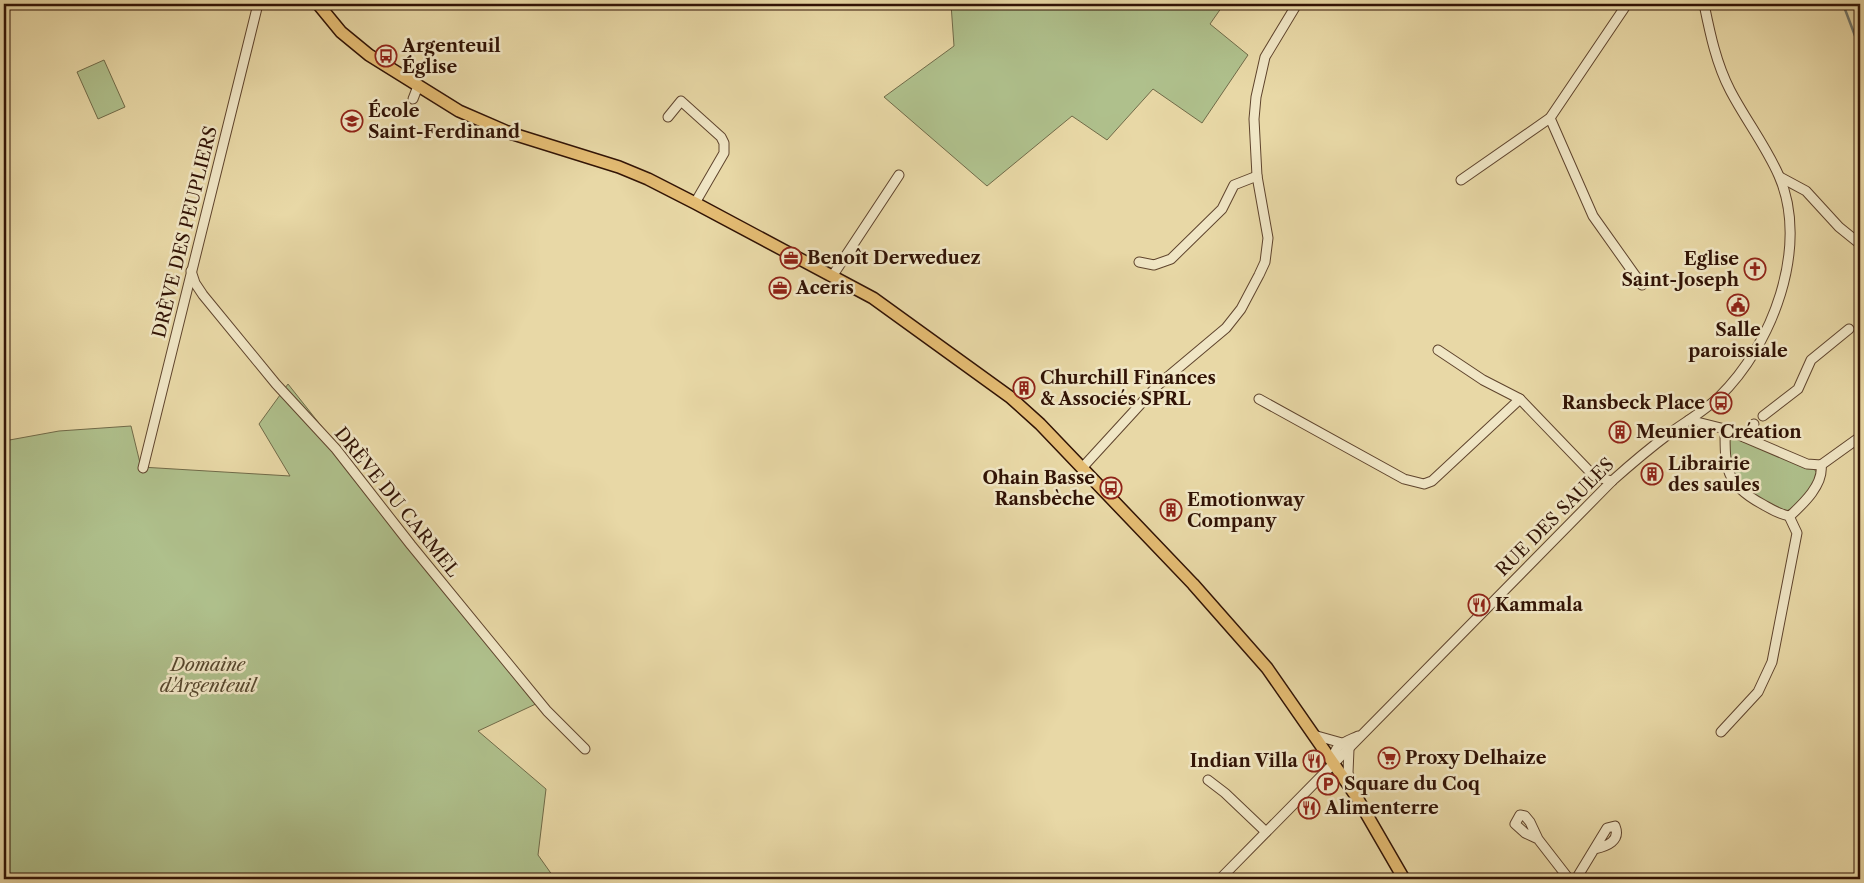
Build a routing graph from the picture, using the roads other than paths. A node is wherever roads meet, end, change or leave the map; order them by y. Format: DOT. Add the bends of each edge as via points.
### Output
graph roads {
  1 [pos="258,4"];
  2 [pos="318,4"];
  3 [pos="1297,4"];
  4 [pos="1627,4"];
  5 [pos="1704,4"];
  6 [pos="418,86"];
  7 [pos="413,99"];
  8 [pos="668,117"];
  9 [pos="1550,118"];
  10 [pos="899,175"];
  11 [pos="1257,176"];
  12 [pos="1780,177"];
  13 [pos="1461,180"];
  14 [pos="695,203"];
  15 [pos="1860,244"];
  16 [pos="1139,262"];
  17 [pos="191,271"];
  18 [pos="833,275"];
  19 [pos="1642,285"];
  20 [pos="1849,329"];
  21 [pos="1438,350"];
  22 [pos="1259,399"];
  23 [pos="1520,399"];
  24 [pos="1707,408"];
  25 [pos="1763,416"];
  26 [pos="1689,420"];
  27 [pos="1754,424"];
  28 [pos="1722,428"];
  29 [pos="1860,437"];
  30 [pos="1744,438"];
  31 [pos="1821,465"];
  32 [pos="143,468"];
  33 [pos="1082,468"];
  34 [pos="1594,476"];
  35 [pos="1612,481"];
  36 [pos="1599,494"];
  37 [pos="1789,516"];
  38 [pos="1721,732"];
  39 [pos="1316,736"];
  40 [pos="1345,746"];
  41 [pos="585,749"];
  42 [pos="1334,762"];
  43 [pos="1208,780"];
  44 [pos="1356,796"];
  45 [pos="1266,832"];
  46 [pos="1538,839"];
  47 [pos="1595,849"];
  48 [pos="1220,879"];
  49 [pos="1404,879"];
  50 [pos="1569,879"];
  51 [pos="1576,879"];
  1 -- 17 [label="street, DRÈVE DES PEUPLIERS"];
  2 -- 6 [label="main road" via="349,40 368,56"];
  3 -- 11 [label="street" via="1273,41 1260,74 1254,114"];
  4 -- 9 [label="street"];
  5 -- 12 [label="street, RUE DES SAULES" via="1712,46 1729,88"];
  6 -- 7 [label="street"];
  6 -- 14 [label="main road" via="484,123 620,167"];
  8 -- 14 [label="street" via="682,101 724,143 722,155"];
  9 -- 13 [label="street"];
  9 -- 19 [label="street" via="1593,216"];
  10 -- 18 [label="street"];
  11 -- 16 [label="street" via="1234,185 1222,209 1171,259 1154,265"];
  11 -- 33 [label="street" via="1268,238 1267,251 1259,276 1241,309 1210,344 1158,385"];
  12 -- 15 [label="street" via="1806,191 1839,227"];
  12 -- 24 [label="street, RUE DES SAULES" via="1787,202 1790,234 1781,291 1754,355"];
  14 -- 18 [label="main road"];
  17 -- 32 [label="street, DRÈVE DES PEUPLIERS"];
  17 -- 41 [label="street, DRÈVE DU CARMEL" via="203,295 336,449 547,711"];
  18 -- 33 [label="main road" via="873,298 982,376 1040,424"];
  20 -- 25 [label="street" via="1812,360 1798,389"];
  21 -- 23 [label="street" via="1483,380"];
  22 -- 23 [label="street" via="1404,480 1424,484 1432,481"];
  23 -- 34 [label="street"];
  24 -- 26 [label="street, RUE DES SAULES"];
  24 -- 28 [label="street"];
  26 -- 28 [label="street"];
  26 -- 35 [label="street, RUE DES SAULES"];
  27 -- 30 [label="street"];
  28 -- 30 [label="street"];
  28 -- 37 [label="street" via="1727,468 1734,483 1751,498"];
  29 -- 31 [label="street"];
  30 -- 31 [label="street" via="1807,464"];
  31 -- 37 [label="street" via="1820,481"];
  33 -- 39 [label="main road" via="1268,668"];
  34 -- 35 [label="street"];
  34 -- 36 [label="street"];
  35 -- 36 [label="street, RUE DES SAULES"];
  36 -- 40 [label="street, RUE DES SAULES" via="1360,736"];
  37 -- 38 [label="street" via="1797,533 1772,662 1758,692"];
  39 -- 40 [label="street"];
  39 -- 42 [label="main road"];
  40 -- 42 [label="street, RUE DES SAULES" via="1333,754"];
  40 -- 44 [label="street" via="1348,773"];
  42 -- 44 [label="main road"];
  42 -- 45 [label="street"];
  43 -- 45 [label="street"];
  44 -- 49 [label="main road"];
  45 -- 48 [label="street"];
  46 -- 50 [label="street"];
  47 -- 51 [label="street"];
}
